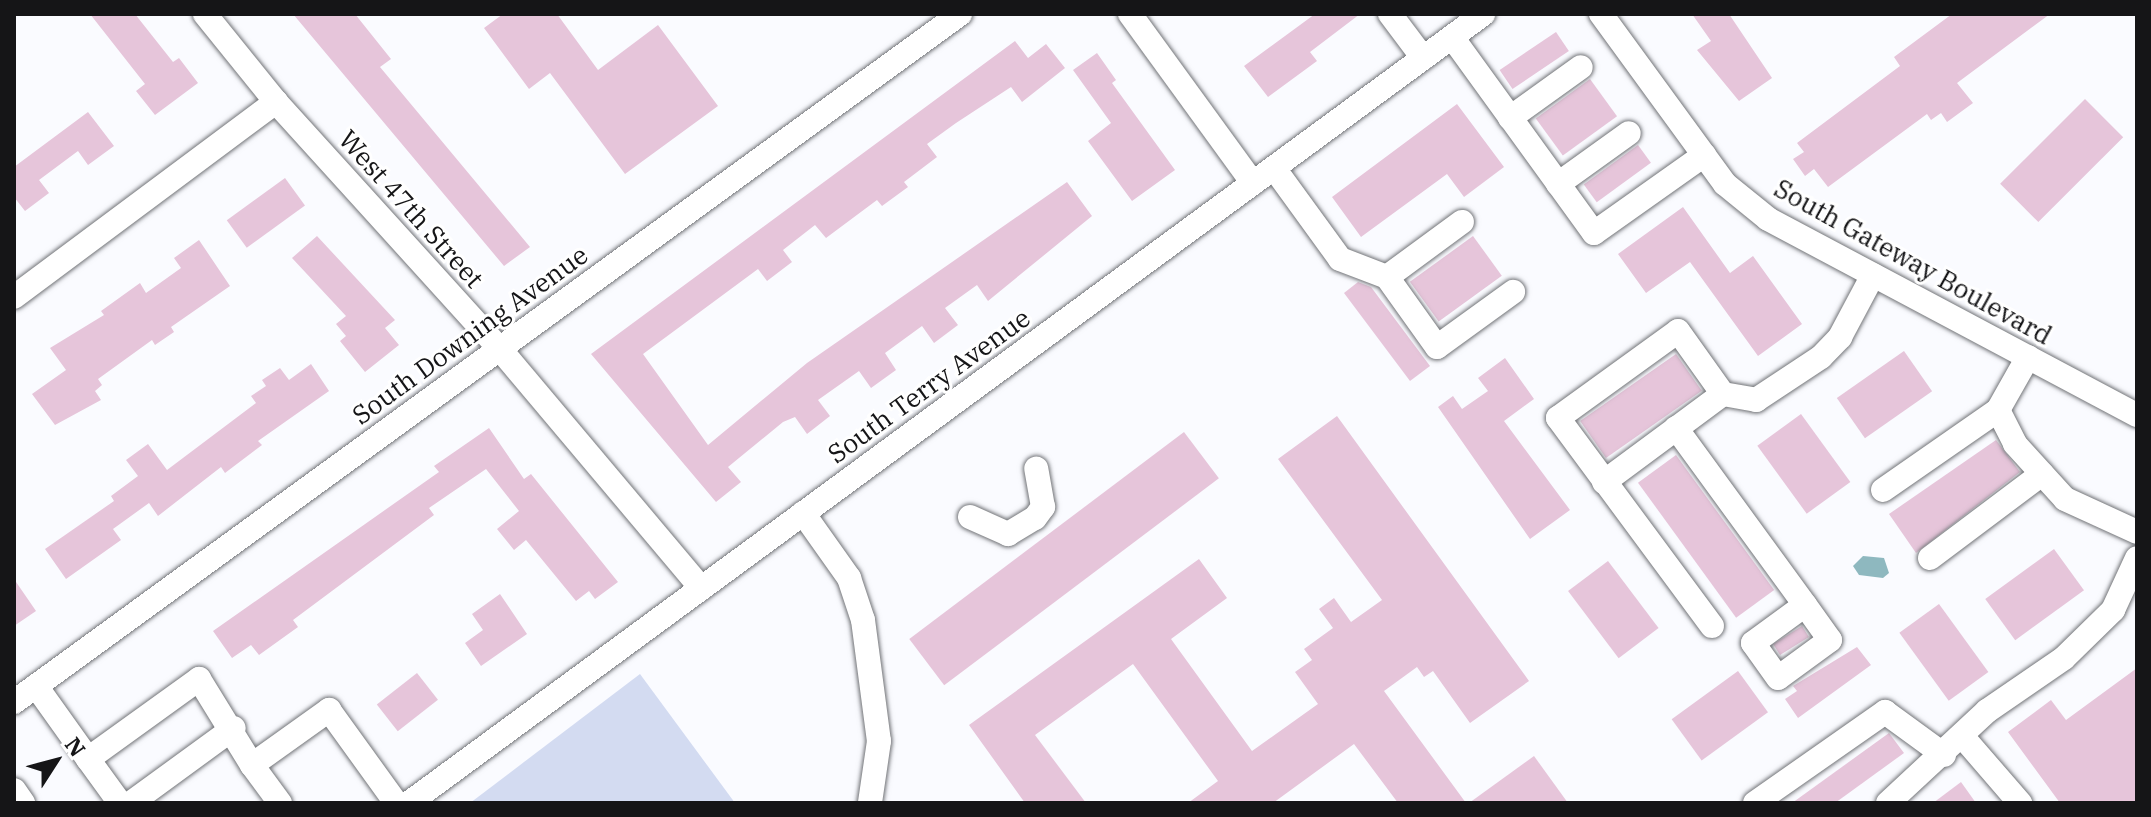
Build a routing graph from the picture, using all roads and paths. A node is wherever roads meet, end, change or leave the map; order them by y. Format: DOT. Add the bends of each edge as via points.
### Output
graph roads {
  1 [pos="205,14"];
  2 [pos="1130,14"];
  3 [pos="1390,14"];
  4 [pos="1483,14"];
  5 [pos="1601,14"];
  6 [pos="955,15"];
  7 [pos="1452,37"];
  8 [pos="1423,58"];
  9 [pos="1581,67"];
  10 [pos="276,102"];
  11 [pos="1510,118"];
  12 [pos="1629,133"];
  13 [pos="1704,155"];
  14 [pos="1274,168"];
  15 [pos="1253,183"];
  16 [pos="1558,184"];
  17 [pos="1462,222"];
  18 [pos="1873,275"];
  19 [pos="1387,277"];
  20 [pos="1513,292"];
  21 [pos="14,297"];
  22 [pos="499,348"];
  23 [pos="2028,357"];
  24 [pos="1723,394"];
  25 [pos="1998,410"];
  26 [pos="2137,415"];
  27 [pos="1676,428"];
  28 [pos="1036,469"];
  29 [pos="2042,474"];
  30 [pos="1604,482"];
  31 [pos="1883,490"];
  32 [pos="803,513"];
  33 [pos="970,517"];
  34 [pos="2137,532"];
  35 [pos="1930,558"];
  36 [pos="2137,558"];
  37 [pos="701,588"];
  38 [pos="1805,605"];
  39 [pos="1712,626"];
  40 [pos="36,686"];
  41 [pos="14,702"];
  42 [pos="234,728"];
  43 [pos="1962,736"];
  44 [pos="88,759"];
  45 [pos="1936,763"];
  46 [pos="252,765"];
  47 [pos="14,790"];
  48 [pos="23,803"];
  49 [pos="120,803"];
  50 [pos="131,803"];
  51 [pos="280,803"];
  52 [pos="396,803"];
  53 [pos="409,803"];
  54 [pos="870,803"];
  55 [pos="1755,803"];
  56 [pos="1888,803"];
  57 [pos="2020,803"];
  1 -- 10 [label="street, West 47th Street"];
  2 -- 15 [label="street"];
  3 -- 8 [label="street"];
  4 -- 7 [label="street, South Terry Avenue"];
  5 -- 13 [label="street, South Gateway Boulevard"];
  6 -- 22 [label="street, South Downing Avenue"];
  7 -- 8 [label="street, South Terry Avenue"];
  7 -- 11 [label="street"];
  8 -- 14 [label="street, South Terry Avenue"];
  9 -- 11 [label="street"];
  10 -- 21 [label="street"];
  10 -- 22 [label="street, West 47th Street"];
  11 -- 16 [label="street"];
  12 -- 16 [label="street"];
  13 -- 16 [label="street" via="1594,233"];
  13 -- 18 [label="street, South Gateway Boulevard" via="1725,184 1768,219"];
  14 -- 15 [label="street, South Terry Avenue"];
  14 -- 19 [label="street" via="1340,259"];
  15 -- 32 [label="street, South Terry Avenue"];
  17 -- 19 [label="street"];
  18 -- 23 [label="street, South Gateway Boulevard"];
  18 -- 24 [label="street" via="1840,337 1821,357 1756,400"];
  19 -- 20 [label="street" via="1437,347"];
  22 -- 37 [label="street, West 47th Street"];
  22 -- 40 [label="street, South Downing Avenue"];
  23 -- 25 [label="street"];
  23 -- 26 [label="street, South Gateway Boulevard"];
  24 -- 27 [label="street"];
  24 -- 30 [label="street" via="1678,331 1558,418"];
  25 -- 29 [label="street" via="2015,444"];
  25 -- 31 [label="street"];
  27 -- 30 [label="street"];
  27 -- 38 [label="street"];
  28 -- 33 [label="street" via="1043,507 1035,518 1008,534"];
  29 -- 34 [label="street" via="2065,499"];
  29 -- 35 [label="street"];
  30 -- 39 [label="street"];
  32 -- 37 [label="street, South Terry Avenue"];
  32 -- 54 [label="street" via="849,578 863,620 879,741"];
  36 -- 43 [label="street" via="2113,610 2064,658 1987,711"];
  37 -- 53 [label="street, South Terry Avenue"];
  40 -- 41 [label="street, South Downing Avenue"];
  40 -- 44 [label="street"];
  42 -- 44 [label="street" via="199,679"];
  42 -- 46 [label="street"];
  42 -- 50 [label="street"];
  43 -- 45 [label="street"];
  43 -- 57 [label="street"];
  44 -- 49 [label="street"];
  45 -- 55 [label="street" via="1885,712"];
  45 -- 56 [label="street"];
  46 -- 51 [label="street"];
  46 -- 52 [label="street" via="329,710"];
  47 -- 48 [label="street"];
}
